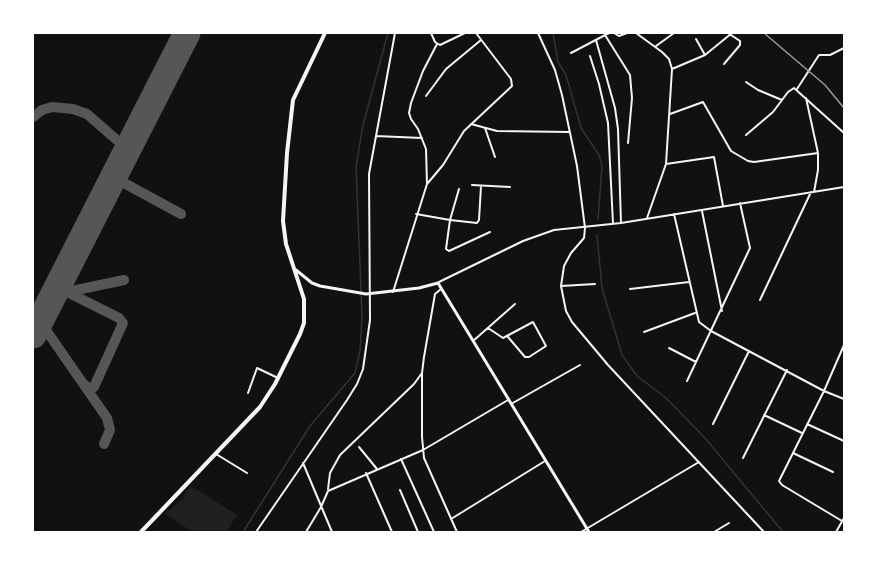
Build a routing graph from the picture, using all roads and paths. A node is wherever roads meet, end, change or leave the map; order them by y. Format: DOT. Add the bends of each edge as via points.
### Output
graph roads {
  1 [pos="325,33"];
  2 [pos="395,33"];
  3 [pos="431,33"];
  4 [pos="465,33"];
  5 [pos="476,33"];
  6 [pos="484,33"];
  7 [pos="538,33"];
  8 [pos="614,33"];
  9 [pos="627,33"];
  10 [pos="636,33"];
  11 [pos="674,33"];
  12 [pos="607,34"];
  13 [pos="730,34"];
  14 [pos="480,38"];
  15 [pos="696,39"];
  16 [pos="596,40"];
  17 [pos="437,45"];
  18 [pos="656,46"];
  19 [pos="844,48"];
  20 [pos="571,52"];
  21 [pos="705,55"];
  22 [pos="590,56"];
  23 [pos="724,64"];
  24 [pos="672,69"];
  25 [pos="746,82"];
  26 [pos="797,89"];
  27 [pos="426,96"];
  28 [pos="806,98"];
  29 [pos="782,100"];
  30 [pos="670,114"];
  31 [pos="471,124"];
  32 [pos="485,128"];
  33 [pos="569,132"];
  34 [pos="844,133"];
  35 [pos="746,135"];
  36 [pos="376,136"];
  37 [pos="422,138"];
  38 [pos="628,143"];
  39 [pos="818,153"];
  40 [pos="495,157"];
  41 [pos="666,164"];
  42 [pos="427,184"];
  43 [pos="472,185"];
  44 [pos="481,186"];
  45 [pos="510,187"];
  46 [pos="844,187"];
  47 [pos="459,189"];
  48 [pos="812,192"];
  49 [pos="740,203"];
  50 [pos="723,206"];
  51 [pos="701,210"];
  52 [pos="416,214"];
  53 [pos="674,214"];
  54 [pos="647,218"];
  55 [pos="450,220"];
  56 [pos="621,223"];
  57 [pos="613,224"];
  58 [pos="585,228"];
  59 [pos="490,232"];
  60 [pos="296,270"];
  61 [pos="689,282"];
  62 [pos="438,283"];
  63 [pos="595,284"];
  64 [pos="561,286"];
  65 [pos="441,289"];
  66 [pos="630,289"];
  67 [pos="393,292"];
  68 [pos="371,294"];
  69 [pos="760,300"];
  70 [pos="514,304"];
  71 [pos="722,311"];
  72 [pos="695,313"];
  73 [pos="488,328"];
  74 [pos="711,331"];
  75 [pos="644,332"];
  76 [pos="508,336"];
  77 [pos="473,341"];
  78 [pos="844,345"];
  79 [pos="669,348"];
  80 [pos="749,351"];
  81 [pos="696,362"];
  82 [pos="580,365"];
  83 [pos="787,370"];
  84 [pos="422,373"];
  85 [pos="278,378"];
  86 [pos="687,381"];
  87 [pos="824,391"];
  88 [pos="248,393"];
  89 [pos="508,399"];
  90 [pos="844,399"];
  91 [pos="511,404"];
  92 [pos="764,415"];
  93 [pos="713,424"];
  94 [pos="807,424"];
  95 [pos="803,433"];
  96 [pos="844,441"];
  97 [pos="359,447"];
  98 [pos="423,450"];
  99 [pos="793,453"];
  100 [pos="216,454"];
  101 [pos="742,458"];
  102 [pos="401,459"];
  103 [pos="545,461"];
  104 [pos="699,462"];
  105 [pos="303,463"];
  106 [pos="377,469"];
  107 [pos="833,472"];
  108 [pos="247,473"];
  109 [pos="366,473"];
  110 [pos="400,490"];
  111 [pos="328,491"];
  112 [pos="321,507"];
  113 [pos="451,519"];
  114 [pos="844,520"];
  115 [pos="729,523"];
  116 [pos="588,530"];
  117 [pos="141,532"];
  118 [pos="256,532"];
  119 [pos="306,532"];
  120 [pos="332,532"];
  121 [pos="392,532"];
  122 [pos="418,532"];
  123 [pos="432,532"];
  124 [pos="457,532"];
  125 [pos="581,532"];
  126 [pos="714,532"];
  127 [pos="764,532"];
  128 [pos="836,532"];
  1 -- 60 [label="main road" via="291,111 283,220 286,244"];
  2 -- 36 [label="street"];
  3 -- 17 [label="street"];
  4 -- 17 [label="street"];
  5 -- 14 [label="street"];
  6 -- 14 [label="street"];
  7 -- 33 [label="street" via="555,70"];
  8 -- 9 [label="street"];
  10 -- 18 [label="street"];
  11 -- 18 [label="street"];
  12 -- 16 [label="street"];
  12 -- 38 [label="street" via="630,75"];
  13 -- 21 [label="street"];
  13 -- 23 [label="street" via="740,45"];
  14 -- 27 [label="street" via="446,69"];
  14 -- 31 [label="street" via="513,84"];
  15 -- 21 [label="street"];
  16 -- 20 [label="street"];
  16 -- 56 [label="street" via="618,129"];
  17 -- 37 [label="street" via="411,103 410,113"];
  18 -- 24 [label="street" via="669,59"];
  19 -- 26 [label="street" via="819,55"];
  21 -- 24 [label="street"];
  22 -- 57 [label="street" via="608,123"];
  24 -- 30 [label="street"];
  25 -- 29 [label="street"];
  26 -- 28 [label="street"];
  26 -- 29 [label="street" via="791,88"];
  28 -- 34 [label="street"];
  28 -- 39 [label="street"];
  29 -- 35 [label="street"];
  30 -- 39 [label="street" via="703,102 731,151 754,162"];
  30 -- 41 [label="street"];
  31 -- 32 [label="street"];
  31 -- 42 [label="street"];
  32 -- 33 [label="street"];
  32 -- 40 [label="street"];
  33 -- 58 [label="street"];
  36 -- 37 [label="street"];
  36 -- 68 [label="street" via="369,174"];
  37 -- 42 [label="street"];
  39 -- 48 [label="street"];
  41 -- 50 [label="street" via="714,157"];
  41 -- 54 [label="street"];
  42 -- 52 [label="street"];
  43 -- 44 [label="street"];
  44 -- 45 [label="street"];
  44 -- 55 [label="street" via="478,222"];
  46 -- 48 [label="street"];
  47 -- 55 [label="street"];
  48 -- 49 [label="street"];
  48 -- 69 [label="street"];
  49 -- 50 [label="street"];
  49 -- 71 [label="street" via="750,248"];
  50 -- 51 [label="street"];
  51 -- 53 [label="street"];
  51 -- 71 [label="street"];
  52 -- 55 [label="street"];
  52 -- 67 [label="street"];
  53 -- 54 [label="street"];
  53 -- 61 [label="street"];
  54 -- 56 [label="street"];
  55 -- 59 [label="street" via="446,248 449,251"];
  56 -- 57 [label="street"];
  57 -- 58 [label="street"];
  58 -- 62 [label="street" via="554,230 531,238"];
  58 -- 64 [label="street" via="584,238 564,266"];
  60 -- 68 [label="street" via="320,286"];
  60 -- 85 [label="main road" via="304,299 304,323"];
  61 -- 66 [label="street"];
  61 -- 72 [label="street"];
  62 -- 65 [label="street"];
  62 -- 67 [label="street"];
  63 -- 64 [label="street"];
  64 -- 104 [label="street" via="572,322"];
  65 -- 77 [label="street"];
  65 -- 84 [label="street" via="434,298"];
  67 -- 68 [label="street"];
  68 -- 105 [label="street" via="361,376"];
  70 -- 73 [label="street"];
  71 -- 74 [label="street"];
  72 -- 74 [label="street"];
  72 -- 75 [label="street"];
  73 -- 76 [label="street" via="503,338"];
  73 -- 77 [label="street"];
  74 -- 80 [label="street"];
  74 -- 81 [label="street"];
  76 -- 76 [label="street" via="533,322 546,346 525,357"];
  77 -- 89 [label="street"];
  78 -- 87 [label="street"];
  79 -- 81 [label="street"];
  80 -- 83 [label="street"];
  80 -- 93 [label="street"];
  81 -- 86 [label="street"];
  82 -- 91 [label="street"];
  83 -- 87 [label="street"];
  83 -- 92 [label="street"];
  84 -- 98 [label="street"];
  84 -- 111 [label="street" via="340,455 330,473"];
  85 -- 88 [label="street" via="257,368"];
  85 -- 100 [label="main road" via="260,407"];
  87 -- 90 [label="street"];
  87 -- 94 [label="street"];
  89 -- 91 [label="street"];
  89 -- 98 [label="street"];
  91 -- 103 [label="street"];
  92 -- 95 [label="street"];
  92 -- 101 [label="street"];
  94 -- 95 [label="street"];
  94 -- 96 [label="street"];
  95 -- 99 [label="street"];
  97 -- 106 [label="street"];
  98 -- 102 [label="street"];
  98 -- 113 [label="street"];
  99 -- 107 [label="street"];
  99 -- 114 [label="street" via="780,483"];
  100 -- 108 [label="street"];
  100 -- 117 [label="main road"];
  102 -- 106 [label="street"];
  102 -- 123 [label="street"];
  103 -- 113 [label="street"];
  103 -- 116 [label="street"];
  104 -- 116 [label="street"];
  104 -- 127 [label="street"];
  105 -- 112 [label="street"];
  105 -- 118 [label="street"];
  106 -- 109 [label="street"];
  109 -- 111 [label="street"];
  109 -- 121 [label="street"];
  110 -- 122 [label="street"];
  111 -- 112 [label="street"];
  112 -- 119 [label="street"];
  112 -- 120 [label="street"];
  113 -- 124 [label="street"];
  114 -- 128 [label="street"];
  115 -- 126 [label="street"];
  116 -- 125 [label="street"];
}
